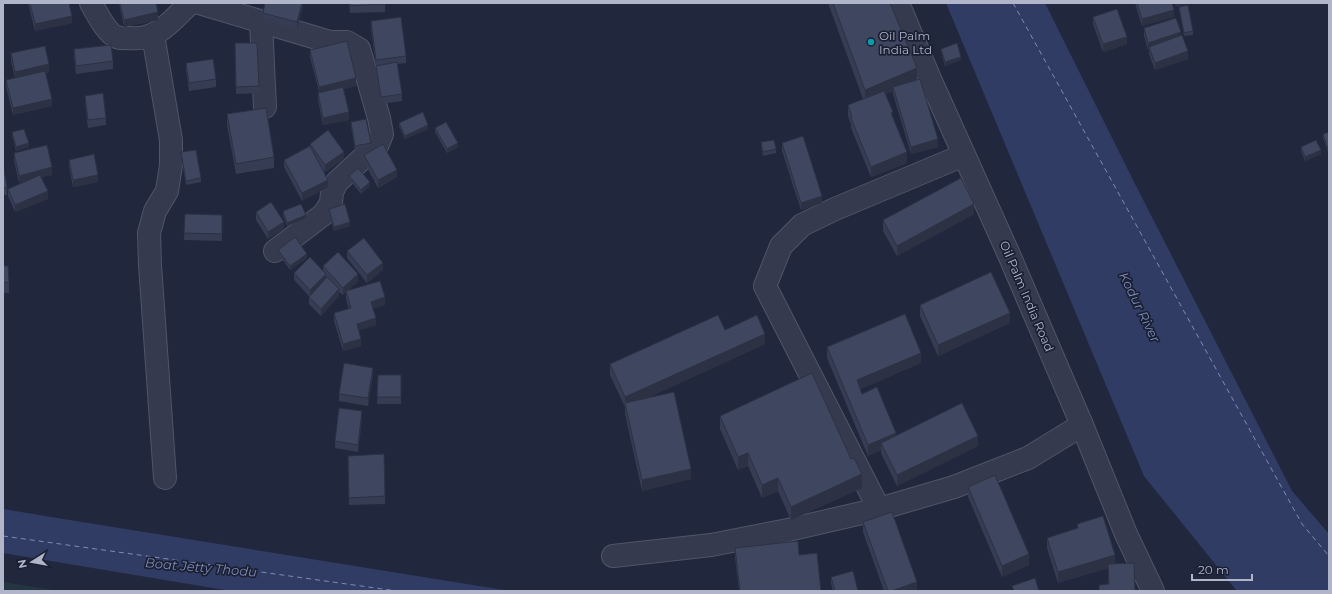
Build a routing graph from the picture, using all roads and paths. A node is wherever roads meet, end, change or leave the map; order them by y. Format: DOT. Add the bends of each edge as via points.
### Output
graph roads {
  1 [pos="91,3"];
  2 [pos="188,3"];
  3 [pos="199,3"];
  4 [pos="898,3"];
  5 [pos="261,22"];
  6 [pos="153,35"];
  7 [pos="265,107"];
  8 [pos="964,155"];
  9 [pos="275,251"];
  10 [pos="1082,425"];
  11 [pos="165,478"];
  12 [pos="879,509"];
  13 [pos="613,556"];
  14 [pos="1153,591"];
  1 -- 6 [label="street" via="104,25 116,37 132,39"];
  2 -- 6 [label="street" via="166,28"];
  3 -- 5 [label="street"];
  4 -- 8 [label="street, Oil Palm India Road"];
  5 -- 7 [label="street"];
  5 -- 9 [label="street" via="330,42 347,42 359,49 382,134 378,144 337,182 332,192 331,204 324,214"];
  6 -- 11 [label="street" via="171,140 167,190 155,211 149,233"];
  8 -- 10 [label="street, Oil Palm India Road"];
  8 -- 12 [label="street" via="802,225 781,246 764,286"];
  10 -- 12 [label="street" via="1028,458 954,488"];
  10 -- 14 [label="street, Oil Palm India Road" via="1126,534"];
  12 -- 13 [label="street" via="711,545"];
}
